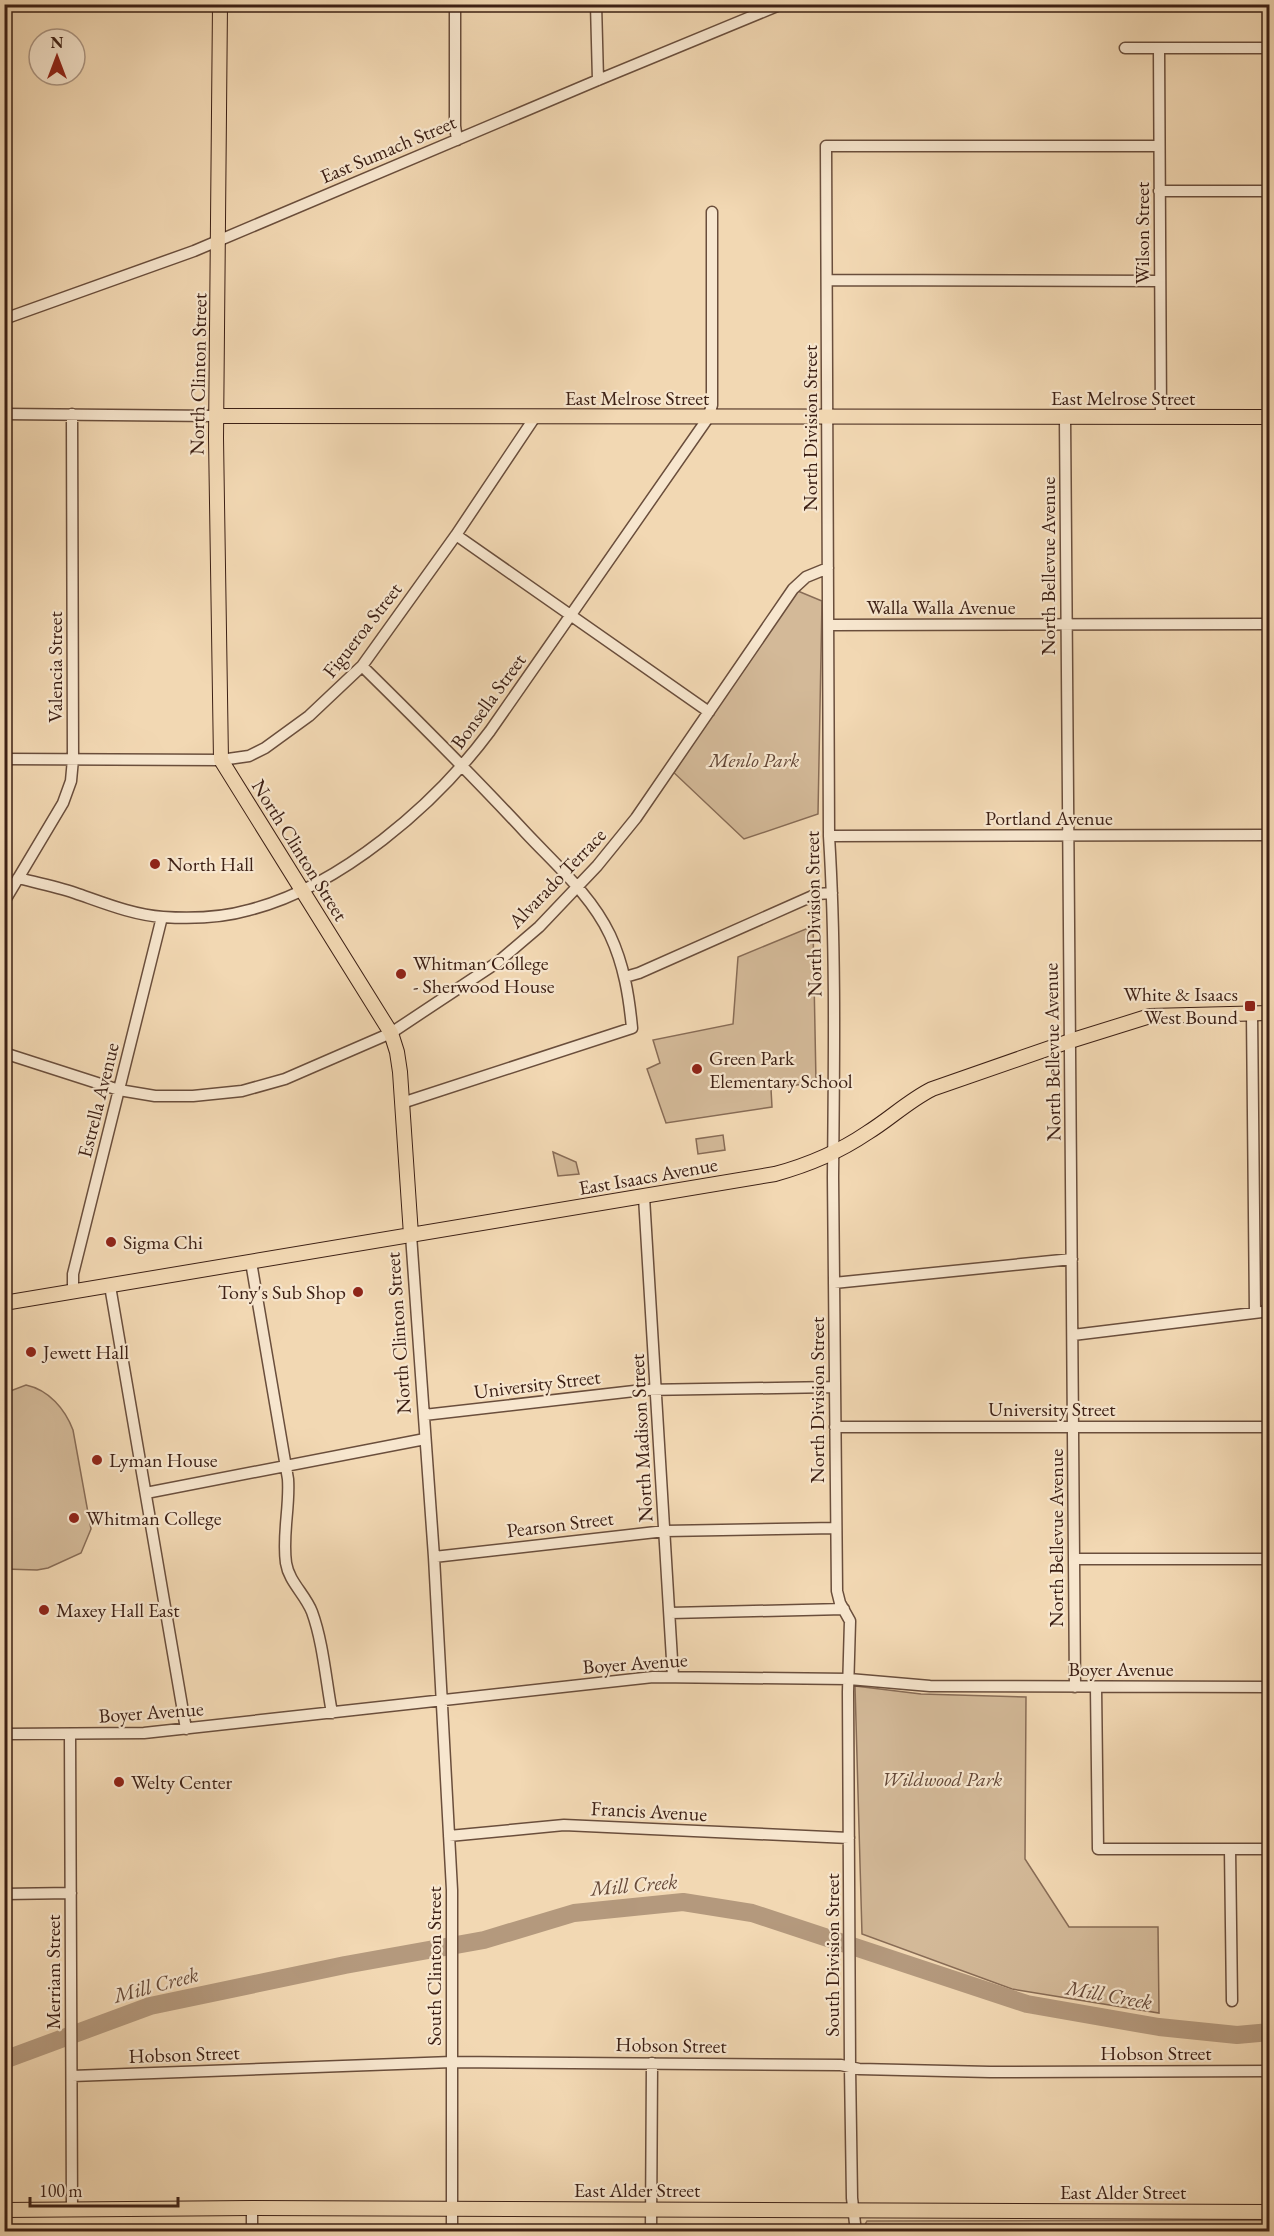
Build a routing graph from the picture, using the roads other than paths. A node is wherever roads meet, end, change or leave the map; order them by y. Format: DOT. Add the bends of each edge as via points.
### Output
graph roads {
  1 [pos="220,4"];
  2 [pos="455,4"];
  3 [pos="596,4"];
  4 [pos="782,4"];
  5 [pos="1125,48"];
  6 [pos="1159,48"];
  7 [pos="1269,48"];
  8 [pos="598,80"];
  9 [pos="457,140"];
  10 [pos="1159,146"];
  11 [pos="1159,191"];
  12 [pos="1269,191"];
  13 [pos="712,212"];
  14 [pos="219,239"];
  15 [pos="827,280"];
  16 [pos="1160,281"];
  17 [pos="4,319"];
  18 [pos="4,414"];
  19 [pos="72,414"];
  20 [pos="216,416"];
  21 [pos="535,417"];
  22 [pos="828,417"];
  23 [pos="1161,417"];
  24 [pos="1269,417"];
  25 [pos="708,418"];
  26 [pos="1065,418"];
  27 [pos="456,535"];
  28 [pos="828,568"];
  29 [pos="571,615"];
  30 [pos="1066,624"];
  31 [pos="1269,624"];
  32 [pos="829,625"];
  33 [pos="363,666"];
  34 [pos="710,712"];
  35 [pos="4,759"];
  36 [pos="73,759"];
  37 [pos="221,760"];
  38 [pos="463,765"];
  39 [pos="1269,835"];
  40 [pos="829,836"];
  41 [pos="1068,836"];
  42 [pos="18,878"];
  43 [pos="577,887"];
  44 [pos="303,891"];
  45 [pos="832,893"];
  46 [pos="4,902"];
  47 [pos="162,917"];
  48 [pos="625,977"];
  49 [pos="1252,1013"];
  50 [pos="1269,1013"];
  51 [pos="391,1033"];
  52 [pos="1070,1041"];
  53 [pos="4,1053"];
  54 [pos="119,1090"];
  55 [pos="402,1103"];
  56 [pos="833,1153"];
  57 [pos="644,1197"];
  58 [pos="411,1235"];
  59 [pos="1072,1259"];
  60 [pos="251,1262"];
  61 [pos="834,1283"];
  62 [pos="110,1286"];
  63 [pos="73,1292"];
  64 [pos="4,1303"];
  65 [pos="1269,1311"];
  66 [pos="1255,1312"];
  67 [pos="1073,1335"];
  68 [pos="834,1388"];
  69 [pos="656,1389"];
  70 [pos="424,1415"];
  71 [pos="835,1427"];
  72 [pos="1074,1427"];
  73 [pos="1269,1427"];
  74 [pos="425,1439"];
  75 [pos="285,1466"];
  76 [pos="146,1492"];
  77 [pos="836,1528"];
  78 [pos="665,1531"];
  79 [pos="434,1557"];
  80 [pos="1075,1559"];
  81 [pos="1269,1559"];
  82 [pos="844,1609"];
  83 [pos="670,1613"];
  84 [pos="674,1676"];
  85 [pos="849,1679"];
  86 [pos="1075,1687"];
  87 [pos="1096,1687"];
  88 [pos="1269,1687"];
  89 [pos="440,1700"];
  90 [pos="332,1713"];
  91 [pos="186,1729"];
  92 [pos="4,1734"];
  93 [pos="70,1734"];
  94 [pos="449,1836"];
  95 [pos="849,1838"];
  96 [pos="1230,1849"];
  97 [pos="1269,1849"];
  98 [pos="71,1893"];
  99 [pos="4,1894"];
  100 [pos="1232,2001"];
  101 [pos="452,2062"];
  102 [pos="652,2063"];
  103 [pos="850,2067"];
  104 [pos="1269,2071"];
  105 [pos="72,2076"];
  106 [pos="252,2208"];
  107 [pos="452,2209"];
  108 [pos="4,2210"];
  109 [pos="72,2210"];
  110 [pos="651,2210"];
  111 [pos="854,2211"];
  112 [pos="1269,2212"];
  113 [pos="252,2232"];
  114 [pos="452,2232"];
  115 [pos="651,2232"];
  116 [pos="856,2232"];
  1 -- 14 [label="main road, North Clinton Street"];
  2 -- 9 [label="street"];
  3 -- 8 [label="street"];
  4 -- 8 [label="street, East Sumach Street"];
  5 -- 6 [label="street"];
  6 -- 7 [label="street"];
  6 -- 10 [label="street, Wilson Street"];
  8 -- 9 [label="street, East Sumach Street"];
  9 -- 14 [label="street, East Sumach Street"];
  10 -- 11 [label="street, Wilson Street"];
  10 -- 15 [label="street, North Division Street" via="826,146"];
  11 -- 12 [label="street"];
  11 -- 16 [label="street, Wilson Street"];
  13 -- 25 [label="street, Bonsella Street" via="712,405"];
  14 -- 17 [label="street, East Sumach Street"];
  14 -- 20 [label="main road, North Clinton Street"];
  15 -- 16 [label="street"];
  15 -- 22 [label="street, North Division Street"];
  16 -- 23 [label="street, Wilson Street"];
  18 -- 19 [label="street, East Melrose Street"];
  19 -- 20 [label="street, East Melrose Street"];
  19 -- 36 [label="street, Valencia Street"];
  20 -- 21 [label="main road, East Melrose Street"];
  20 -- 37 [label="main road, North Clinton Street"];
  21 -- 25 [label="main road, East Melrose Street"];
  21 -- 27 [label="street, Figueroa Street"];
  22 -- 25 [label="main road, East Melrose Street"];
  22 -- 26 [label="main road, East Melrose Street"];
  22 -- 28 [label="street, North Division Street"];
  23 -- 24 [label="main road, East Melrose Street"];
  23 -- 26 [label="main road, East Melrose Street"];
  25 -- 29 [label="street, Bonsella Street"];
  26 -- 30 [label="street, North Bellevue Avenue"];
  27 -- 29 [label="street"];
  27 -- 33 [label="street, Figueroa Street"];
  28 -- 32 [label="street, North Division Street"];
  28 -- 34 [label="street, Alvarado Terrace" via="806,577 793,589"];
  29 -- 34 [label="street"];
  29 -- 38 [label="street, Bonsella Street"];
  30 -- 31 [label="street, Walla Walla Avenue"];
  30 -- 32 [label="street, Walla Walla Avenue"];
  30 -- 41 [label="street, North Bellevue Avenue"];
  32 -- 40 [label="street, North Division Street"];
  33 -- 37 [label="street, Figueroa Street" via="309,716 265,748 249,756"];
  33 -- 38 [label="street"];
  34 -- 43 [label="street, Alvarado Terrace" via="636,818"];
  35 -- 36 [label="street, Figueroa Street"];
  36 -- 37 [label="street, Figueroa Street"];
  36 -- 42 [label="street, Valencia Street" via="68,792"];
  37 -- 44 [label="main road, North Clinton Street"];
  38 -- 43 [label="street"];
  38 -- 44 [label="street, Bonsella Street" via="396,830"];
  39 -- 41 [label="street, Portland Avenue"];
  40 -- 41 [label="street, Portland Avenue"];
  40 -- 45 [label="street, North Division Street"];
  41 -- 52 [label="street, North Bellevue Avenue"];
  42 -- 46 [label="street, Valencia Street"];
  42 -- 47 [label="street, Bonsella Street"];
  43 -- 48 [label="street" via="609,935"];
  43 -- 51 [label="street, Alvarado Terrace" via="498,962"];
  44 -- 47 [label="street, Bonsella Street" via="228,915"];
  44 -- 51 [label="main road, North Clinton Street"];
  45 -- 48 [label="street" via="817,894"];
  45 -- 56 [label="street, North Division Street"];
  47 -- 54 [label="street, Estrella Avenue"];
  48 -- 55 [label="street" via="633,1028"];
  49 -- 50 [label="main road, East Isaacs Avenue"];
  49 -- 52 [label="main road, East Isaacs Avenue" via="1150,1016"];
  49 -- 66 [label="street"];
  51 -- 54 [label="street, Alvarado Terrace" via="296,1075 242,1091 173,1097"];
  51 -- 55 [label="main road, North Clinton Street"];
  52 -- 56 [label="main road, East Isaacs Avenue" via="932,1089"];
  52 -- 59 [label="street, North Bellevue Avenue"];
  53 -- 54 [label="street, Alvarado Terrace"];
  54 -- 63 [label="street, Estrella Avenue" via="74,1274"];
  55 -- 58 [label="main road, North Clinton Street"];
  56 -- 57 [label="main road, East Isaacs Avenue" via="775,1174"];
  56 -- 61 [label="street, North Division Street"];
  57 -- 58 [label="main road, East Isaacs Avenue"];
  57 -- 69 [label="street, North Madison Street"];
  58 -- 60 [label="main road, East Isaacs Avenue"];
  58 -- 70 [label="street, North Clinton Street"];
  59 -- 61 [label="street"];
  59 -- 67 [label="street, North Bellevue Avenue"];
  60 -- 62 [label="main road, East Isaacs Avenue"];
  60 -- 75 [label="street"];
  61 -- 68 [label="street, North Division Street"];
  62 -- 63 [label="main road, East Isaacs Avenue"];
  62 -- 76 [label="street"];
  63 -- 64 [label="main road, East Isaacs Avenue"];
  65 -- 66 [label="street"];
  66 -- 67 [label="street"];
  67 -- 72 [label="street, North Bellevue Avenue"];
  68 -- 69 [label="street, University Street"];
  68 -- 71 [label="street, North Division Street"];
  69 -- 70 [label="street, University Street"];
  69 -- 78 [label="street, North Madison Street"];
  70 -- 74 [label="street, North Clinton Street"];
  71 -- 72 [label="street, University Street"];
  71 -- 77 [label="street, North Division Street"];
  72 -- 73 [label="street, University Street"];
  72 -- 80 [label="street, North Bellevue Avenue"];
  74 -- 75 [label="street"];
  74 -- 79 [label="street, North Clinton Street"];
  75 -- 76 [label="street"];
  75 -- 90 [label="street" via="289,1494 286,1564 313,1614"];
  76 -- 91 [label="street"];
  77 -- 78 [label="street, Pearson Street"];
  77 -- 82 [label="street, North Division Street" via="837,1591"];
  78 -- 79 [label="street, Pearson Street"];
  78 -- 83 [label="street, North Madison Street"];
  79 -- 89 [label="street, North Clinton Street"];
  80 -- 81 [label="street"];
  80 -- 86 [label="street, North Bellevue Avenue"];
  82 -- 83 [label="street"];
  82 -- 85 [label="street, North Division Street" via="850,1621"];
  83 -- 84 [label="street, North Madison Street"];
  84 -- 85 [label="street, Boyer Avenue"];
  84 -- 89 [label="street, Boyer Avenue"];
  85 -- 86 [label="street, Boyer Avenue" via="930,1686"];
  85 -- 95 [label="street, South Division Street"];
  86 -- 87 [label="street, Boyer Avenue"];
  87 -- 88 [label="street, Boyer Avenue"];
  87 -- 96 [label="street" via="1098,1850"];
  89 -- 90 [label="street, Boyer Avenue"];
  89 -- 94 [label="street, South Clinton Street"];
  90 -- 91 [label="street, Boyer Avenue"];
  91 -- 93 [label="street, Boyer Avenue"];
  92 -- 93 [label="street, Boyer Avenue"];
  93 -- 98 [label="street, Merriam Street"];
  94 -- 95 [label="street, Francis Avenue" via="564,1825"];
  94 -- 101 [label="street, South Clinton Street"];
  95 -- 103 [label="street, South Division Street"];
  96 -- 97 [label="street"];
  96 -- 100 [label="street"];
  98 -- 99 [label="street"];
  98 -- 105 [label="street, Merriam Street"];
  101 -- 102 [label="street, Hobson Street"];
  101 -- 105 [label="street, Hobson Street"];
  101 -- 107 [label="street, South Clinton Street"];
  102 -- 103 [label="street, Hobson Street"];
  102 -- 110 [label="street"];
  103 -- 104 [label="street, Hobson Street" via="990,2072"];
  103 -- 111 [label="street, South Division Street"];
  105 -- 109 [label="street, Merriam Street"];
  106 -- 107 [label="main road, East Alder Street"];
  106 -- 109 [label="main road, East Alder Street"];
  106 -- 113 [label="street"];
  107 -- 110 [label="main road, East Alder Street"];
  107 -- 114 [label="street, South Clinton Street"];
  108 -- 109 [label="main road, East Alder Street"];
  110 -- 111 [label="main road, East Alder Street"];
  110 -- 115 [label="street"];
  111 -- 112 [label="main road, East Alder Street"];
  111 -- 116 [label="street, South Division Street"];
}
